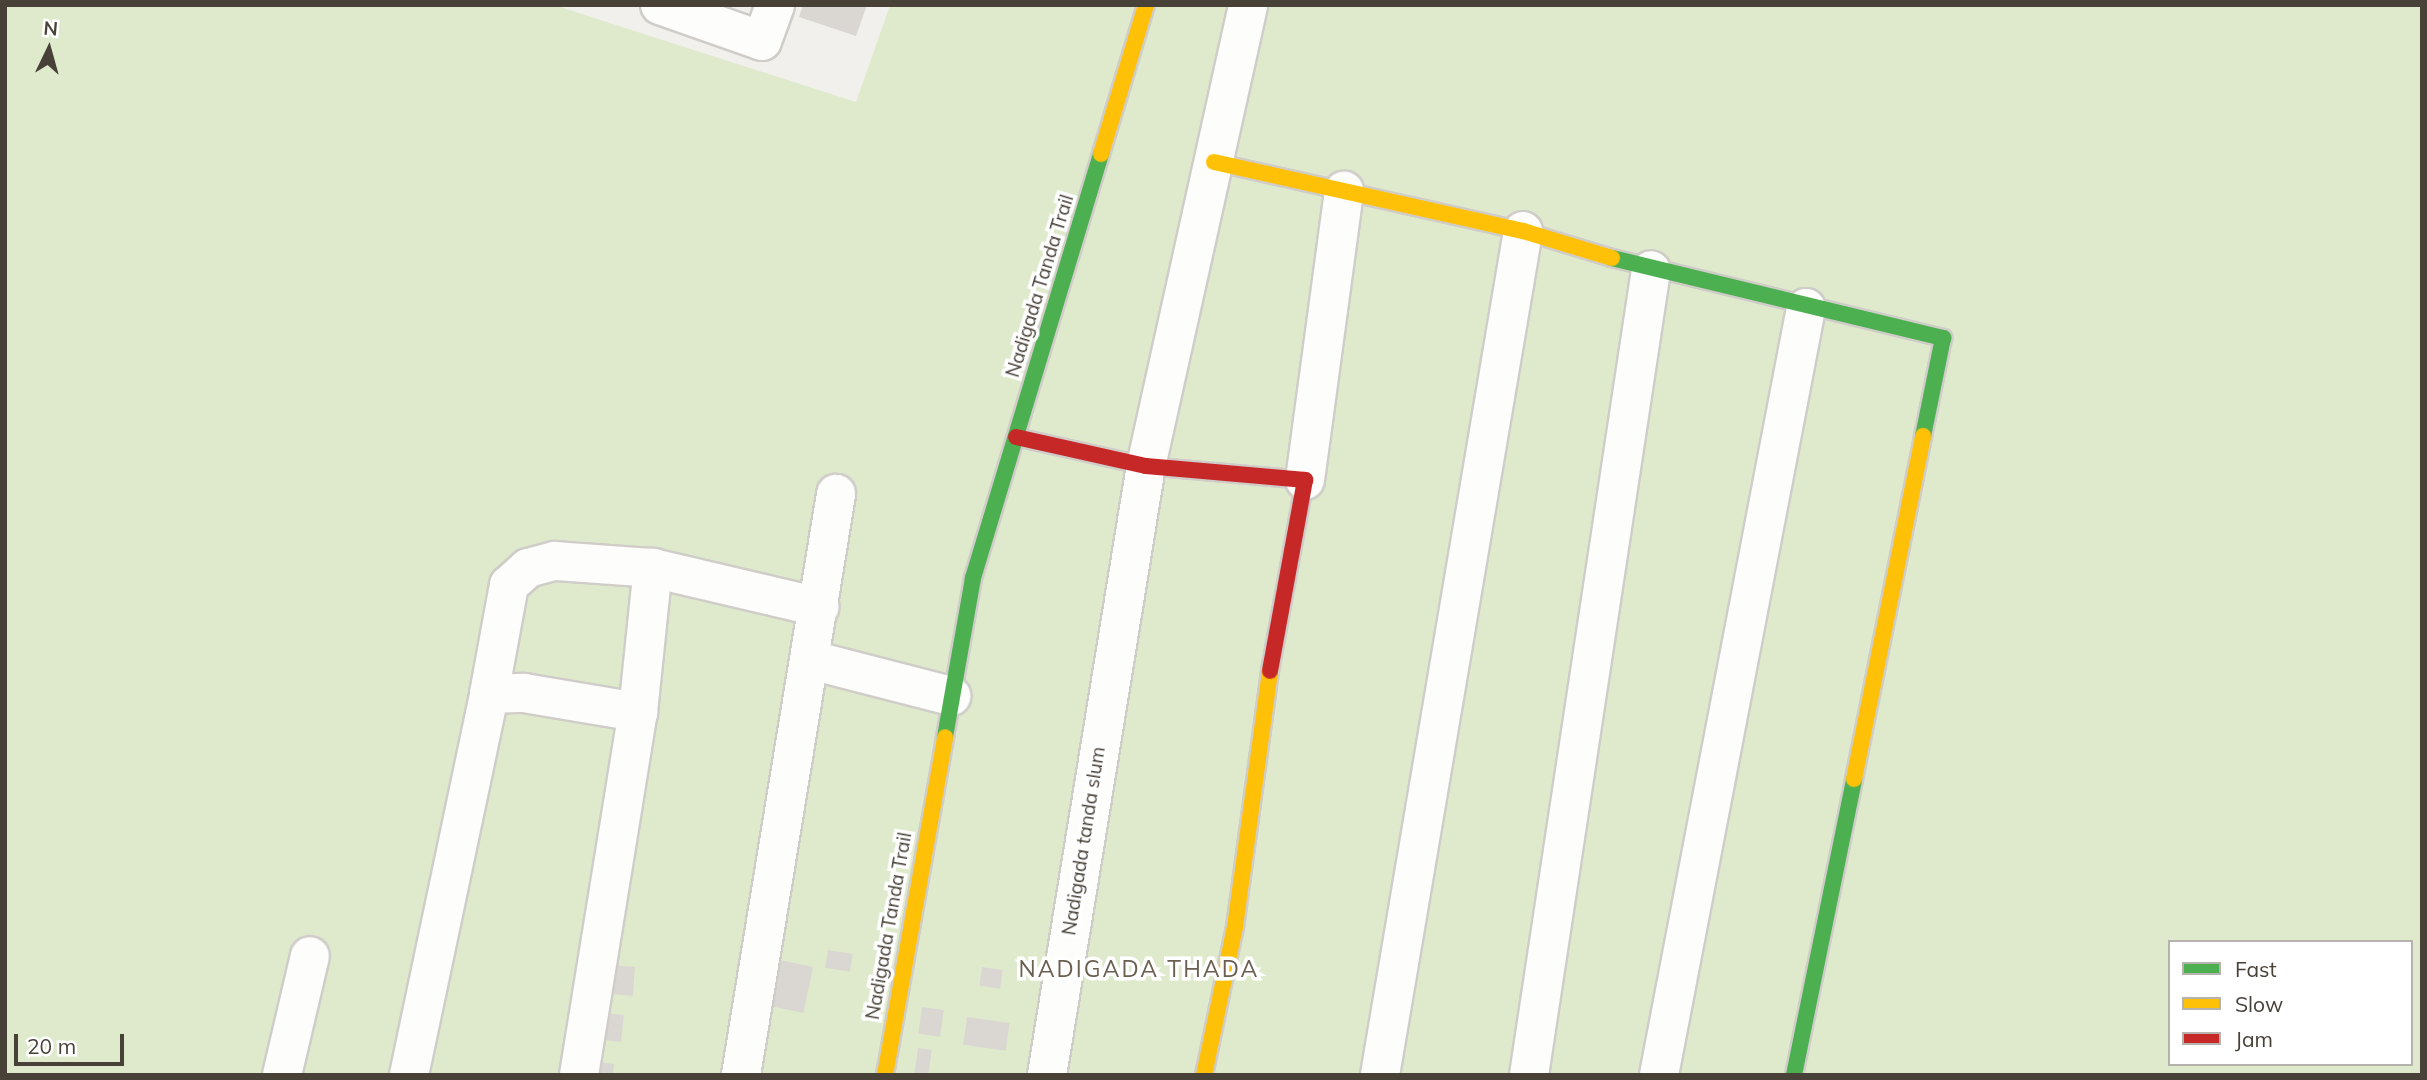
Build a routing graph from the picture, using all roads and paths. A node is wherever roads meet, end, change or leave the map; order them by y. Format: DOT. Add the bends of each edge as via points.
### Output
graph roads {
  1 [pos="660,5"];
  2 [pos="775,5"];
  3 [pos="1146,5"];
  4 [pos="1248,5"];
  5 [pos="1214,162"];
  6 [pos="1344,191"];
  7 [pos="1523,231"];
  8 [pos="1651,270"];
  9 [pos="1806,308"];
  10 [pos="1016,437"];
  11 [pos="1146,466"];
  12 [pos="1305,480"];
  13 [pos="836,494"];
  14 [pos="653,568"];
  15 [pos="819,607"];
  16 [pos="811,660"];
  17 [pos="489,694"];
  18 [pos="951,696"];
  19 [pos="638,712"];
  20 [pos="310,956"];
  21 [pos="282,1075"];
  22 [pos="408,1075"];
  23 [pos="579,1075"];
  24 [pos="741,1075"];
  25 [pos="885,1075"];
  26 [pos="1047,1075"];
  27 [pos="1204,1075"];
  28 [pos="1380,1075"];
  29 [pos="1529,1075"];
  30 [pos="1659,1075"];
  31 [pos="1794,1075"];
  1 -- 2 [label="street" via="762,41"];
  3 -- 10 [label="street, Nadigada Tanda Trail"];
  4 -- 5 [label="street, Nadigada tanda slum"];
  5 -- 6 [label="street"];
  5 -- 11 [label="street, Nadigada tanda slum"];
  6 -- 7 [label="street"];
  6 -- 12 [label="street"];
  7 -- 8 [label="street"];
  7 -- 28 [label="street"];
  8 -- 9 [label="street"];
  8 -- 29 [label="street"];
  9 -- 30 [label="street"];
  9 -- 31 [label="street" via="1943,338"];
  10 -- 11 [label="street"];
  10 -- 18 [label="street, Nadigada Tanda Trail" via="973,578"];
  11 -- 12 [label="street"];
  11 -- 26 [label="street, Nadigada tanda slum"];
  12 -- 27 [label="street" via="1276,628 1235,927"];
  13 -- 15 [label="street"];
  14 -- 15 [label="street"];
  14 -- 17 [label="street" via="555,561 528,568 509,586"];
  14 -- 19 [label="street"];
  15 -- 16 [label="street"];
  16 -- 18 [label="street"];
  16 -- 24 [label="street"];
  17 -- 19 [label="street" via="524,693"];
  17 -- 22 [label="street"];
  18 -- 25 [label="street, Nadigada Tanda Trail"];
  19 -- 23 [label="street"];
  20 -- 21 [label="street"];
}
